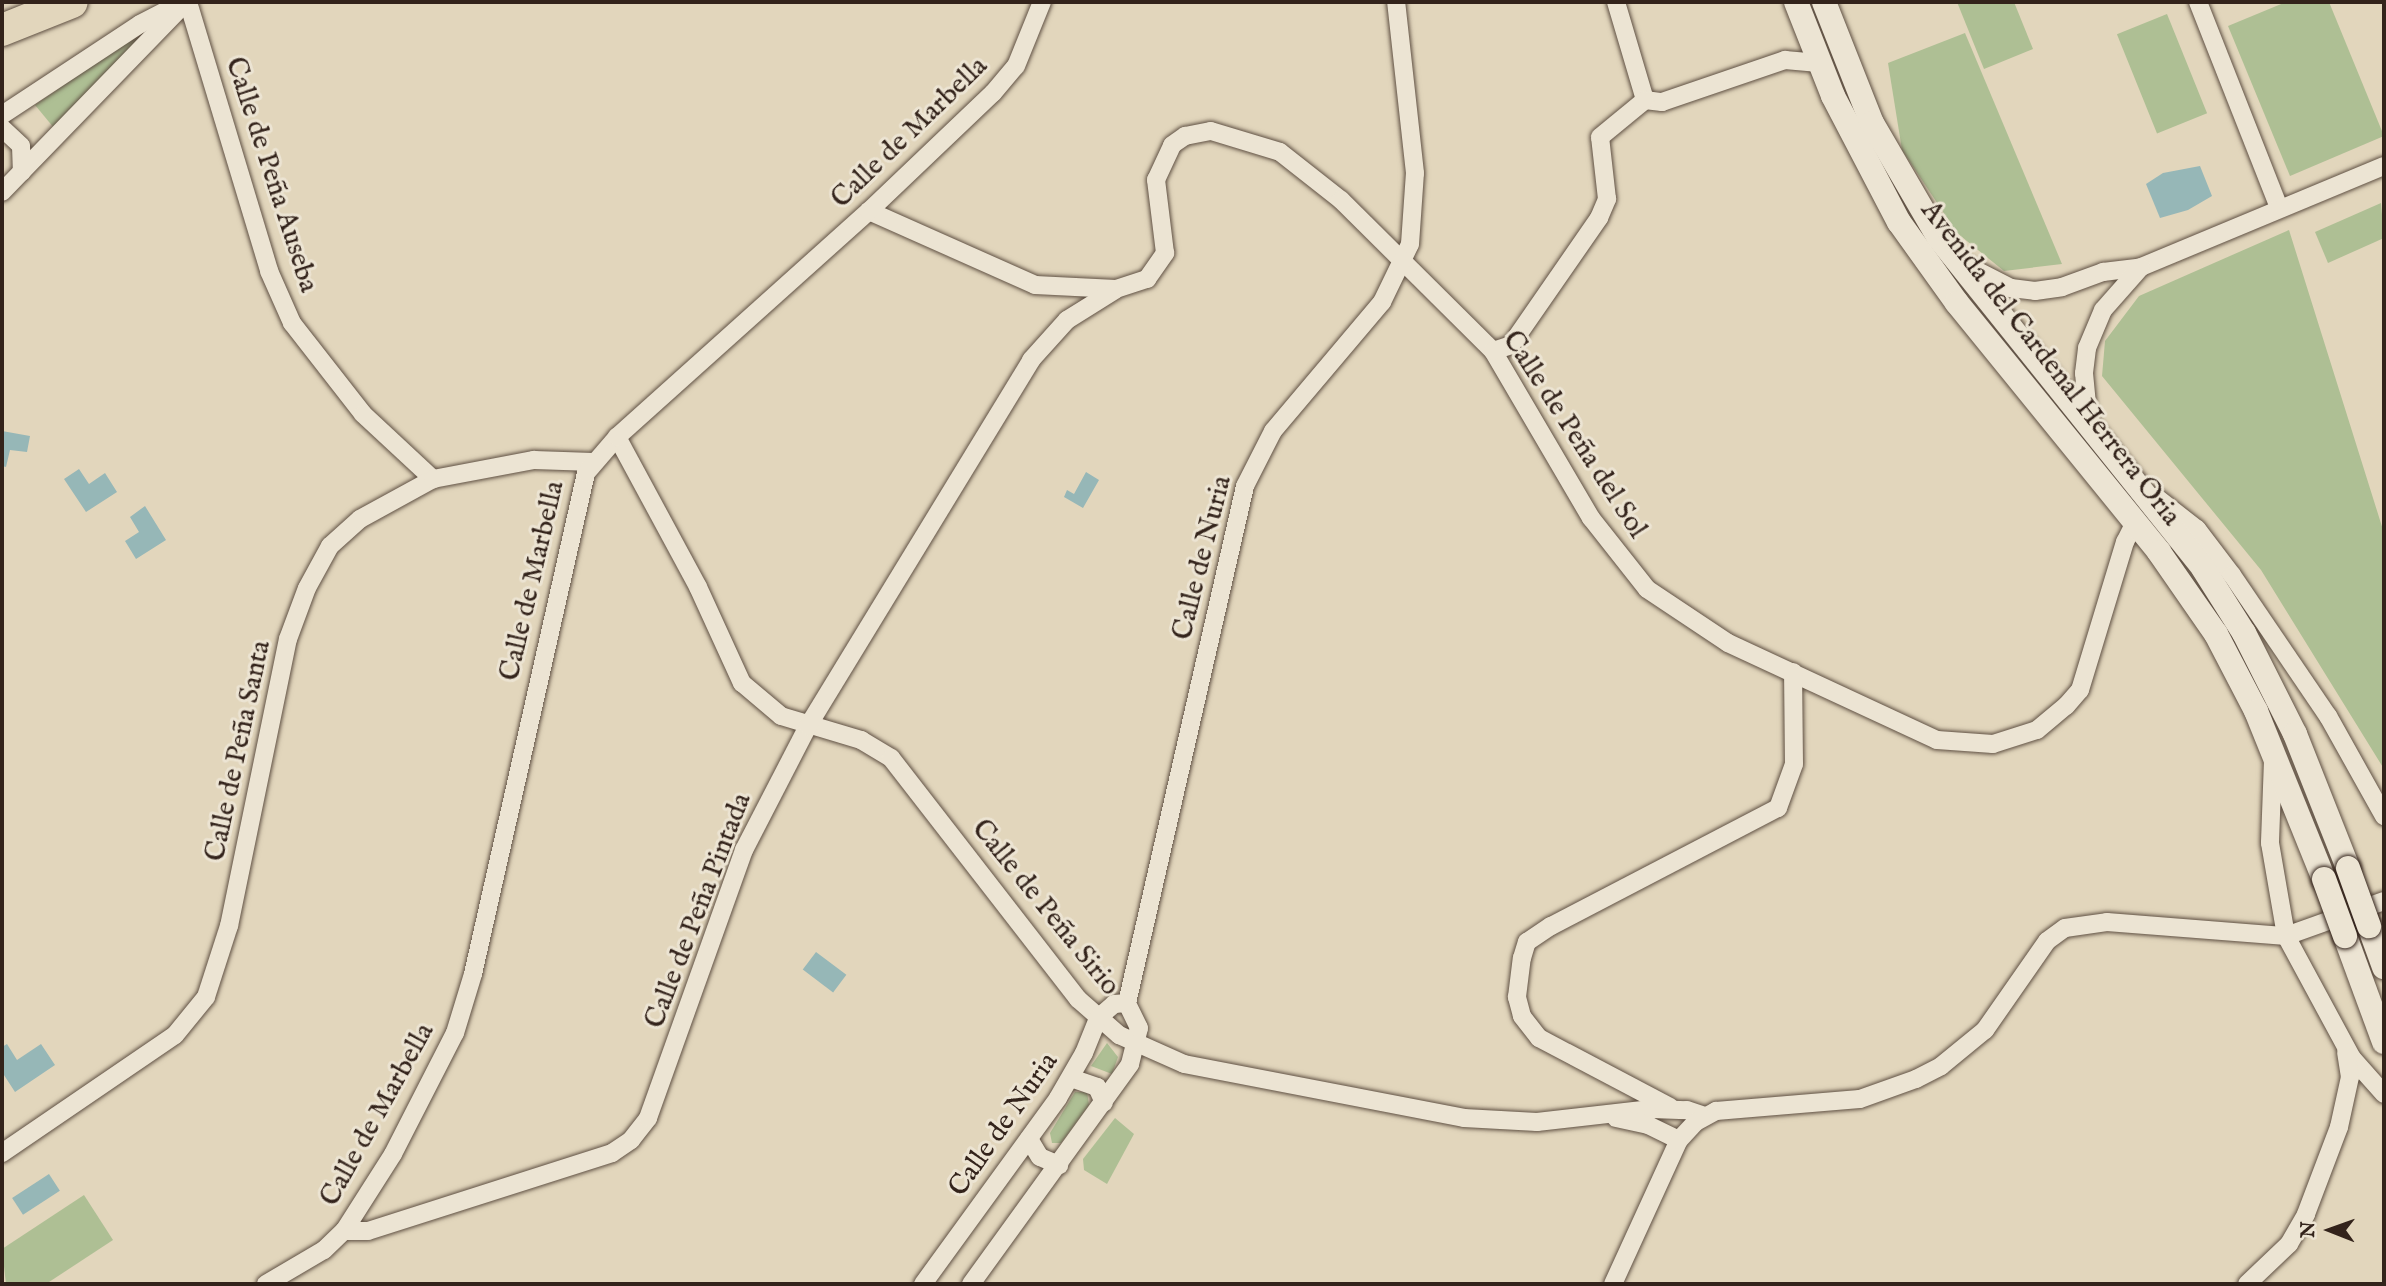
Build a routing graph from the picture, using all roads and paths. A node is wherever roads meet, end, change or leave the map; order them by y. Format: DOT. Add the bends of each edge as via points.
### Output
graph roads {
  1 [pos="72,2"];
  2 [pos="186,2"];
  3 [pos="1042,2"];
  4 [pos="1396,2"];
  5 [pos="1616,2"];
  6 [pos="1796,2"];
  7 [pos="1824,2"];
  8 [pos="2198,2"];
  9 [pos="2,30"];
  10 [pos="1819,64"];
  11 [pos="1645,100"];
  12 [pos="2,115"];
  13 [pos="2,128"];
  14 [pos="2384,166"];
  15 [pos="22,172"];
  16 [pos="2,192"];
  17 [pos="2279,208"];
  18 [pos="869,211"];
  19 [pos="1954,258"];
  20 [pos="1405,260"];
  21 [pos="2141,267"];
  22 [pos="1116,289"];
  23 [pos="1493,351"];
  24 [pos="2088,425"];
  25 [pos="617,436"];
  26 [pos="593,462"];
  27 [pos="433,479"];
  28 [pos="2134,480"];
  29 [pos="2135,522"];
  30 [pos="1793,672"];
  31 [pos="808,726"];
  32 [pos="2274,753"];
  33 [pos="2384,816"];
  34 [pos="2384,901"];
  35 [pos="2286,936"];
  36 [pos="2384,967"];
  37 [pos="1128,1003"];
  38 [pos="1098,1018"];
  39 [pos="2384,1042"];
  40 [pos="2344,1044"];
  41 [pos="1138,1046"];
  42 [pos="1071,1078"];
  43 [pos="2384,1094"];
  44 [pos="1104,1103"];
  45 [pos="2344,1103"];
  46 [pos="1676,1110"];
  47 [pos="1704,1116"];
  48 [pos="1609,1117"];
  49 [pos="1029,1139"];
  50 [pos="1679,1140"];
  51 [pos="2,1153"];
  52 [pos="1059,1165"];
  53 [pos="344,1231"];
  54 [pos="266,1284"];
  55 [pos="923,1284"];
  56 [pos="971,1284"];
  57 [pos="1613,1284"];
  58 [pos="2247,1284"];
  1 -- 9 [label="highway"];
  2 -- 12 [label="street" via="140,24"];
  2 -- 15 [label="street"];
  2 -- 27 [label="street, Calle de Peña Auseba" via="269,271 292,323 363,414"];
  3 -- 18 [label="street, Calle de Marbella" via="1016,66"];
  4 -- 20 [label="street, Calle de Nuria" via="1415,173 1413,222"];
  5 -- 11 [label="street"];
  6 -- 10 [label="main road, Avenida del Cardenal Herrera Oria"];
  7 -- 19 [label="main road, Avenida del Cardenal Herrera Oria" via="1872,123"];
  8 -- 17 [label="street"];
  10 -- 11 [label="street" via="1785,60 1662,103"];
  10 -- 29 [label="main road, Avenida del Cardenal Herrera Oria" via="1866,164 1918,250"];
  11 -- 23 [label="street" via="1616,119 1600,137 1606,199 1599,218 1511,345"];
  13 -- 15 [label="street" via="21,146"];
  14 -- 17 [label="street"];
  15 -- 16 [label="street"];
  17 -- 21 [label="street"];
  18 -- 22 [label="street, Calle de Peña del Sol" via="1035,285"];
  18 -- 25 [label="street, Calle de Marbella"];
  19 -- 21 [label="street" via="1995,282 2035,291 2103,272"];
  19 -- 24 [label="main road, Avenida del Cardenal Herrera Oria"];
  20 -- 22 [label="street, Calle de Peña del Sol" via="1341,200 1280,152 1228,133 1198,132 1172,145 1160,164 1156,180 1166,242 1158,269"];
  20 -- 23 [label="street, Calle de Peña del Sol"];
  20 -- 37 [label="street, Calle de Nuria" via="1382,302 1273,431 1245,486"];
  21 -- 24 [label="street" via="2103,310 2087,348"];
  22 -- 31 [label="street, Calle de Peña Pintada" via="1068,320 1031,360"];
  23 -- 30 [label="street, Calle de Peña del Sol" via="1591,518 1647,589 1728,643"];
  24 -- 28 [label="main road, Avenida del Cardenal Herrera Oria"];
  25 -- 26 [label="street, Calle de Marbella"];
  25 -- 31 [label="street, Calle de Peña Sirio" via="698,587 742,683 781,716"];
  26 -- 27 [label="street, Calle de Peña Santa" via="534,460"];
  26 -- 53 [label="street, Calle de Marbella" via="579,491 465,1004 393,1154"];
  27 -- 51 [label="street, Calle de Peña Santa" via="360,519 330,546 307,588 288,639 276,715 220,959 194,1016 175,1035"];
  28 -- 33 [label="street, Avenida del Cardenal Herrera Oria" via="2197,529 2232,575 2328,716"];
  28 -- 36 [label="main road, Avenida del Cardenal Herrera Oria, bridge" via="2203,568 2260,662 2295,734"];
  29 -- 30 [label="street, Calle de Peña del Sol" via="2080,690 2037,730 1993,744 1937,740"];
  29 -- 32 [label="main road, Avenida del Cardenal Herrera Oria" via="2216,634"];
  30 -- 46 [label="street" via="1794,764 1778,807 1551,926 1527,942 1522,958 1517,997 1522,1016 1539,1038"];
  31 -- 38 [label="street, Calle de Peña Sirio" via="861,740 891,758"];
  31 -- 53 [label="street, Calle de Peña Pintada" via="744,850 648,1118 631,1140 612,1153 368,1231"];
  32 -- 35 [label="street, Avenida del Cardenal Herrera Oria" via="2270,843"];
  32 -- 39 [label="main road, Avenida del Cardenal Herrera Oria, bridge"];
  34 -- 35 [label="street"];
  35 -- 40 [label="street, Avenida del Cardenal Herrera Oria"];
  35 -- 47 [label="street" via="2107,922 2066,928 2047,941 1985,1030 1941,1066 1916,1079 1860,1099 1716,1111"];
  37 -- 38 [label="street" via="1114,1004"];
  37 -- 41 [label="street" via="1139,1028"];
  38 -- 41 [label="street, Calle de Peña Sirio"];
  38 -- 42 [label="street, Calle de Nuria"];
  40 -- 43 [label="street, Avenida del Cardenal Herrera Oria"];
  40 -- 45 [label="street" via="2350,1077"];
  41 -- 44 [label="street"];
  41 -- 48 [label="street, Calle de Peña Sirio" via="1184,1064 1464,1118 1537,1122"];
  42 -- 44 [label="street" via="1097,1087"];
  42 -- 49 [label="street, Calle de Nuria"];
  43 -- 45 [label="street" via="2364,1089"];
  44 -- 52 [label="street"];
  45 -- 58 [label="street" via="2306,1214 2289,1244"];
  46 -- 47 [label="street, Calle de Peña Sirio"];
  46 -- 48 [label="street, Calle de Peña Sirio"];
  47 -- 50 [label="street"];
  48 -- 50 [label="street" via="1648,1125"];
  49 -- 52 [label="street" via="1040,1157"];
  49 -- 55 [label="street, Calle de Nuria"];
  50 -- 57 [label="street"];
  52 -- 56 [label="street"];
  53 -- 54 [label="street, Calle de Marbella" via="324,1250"];
}
